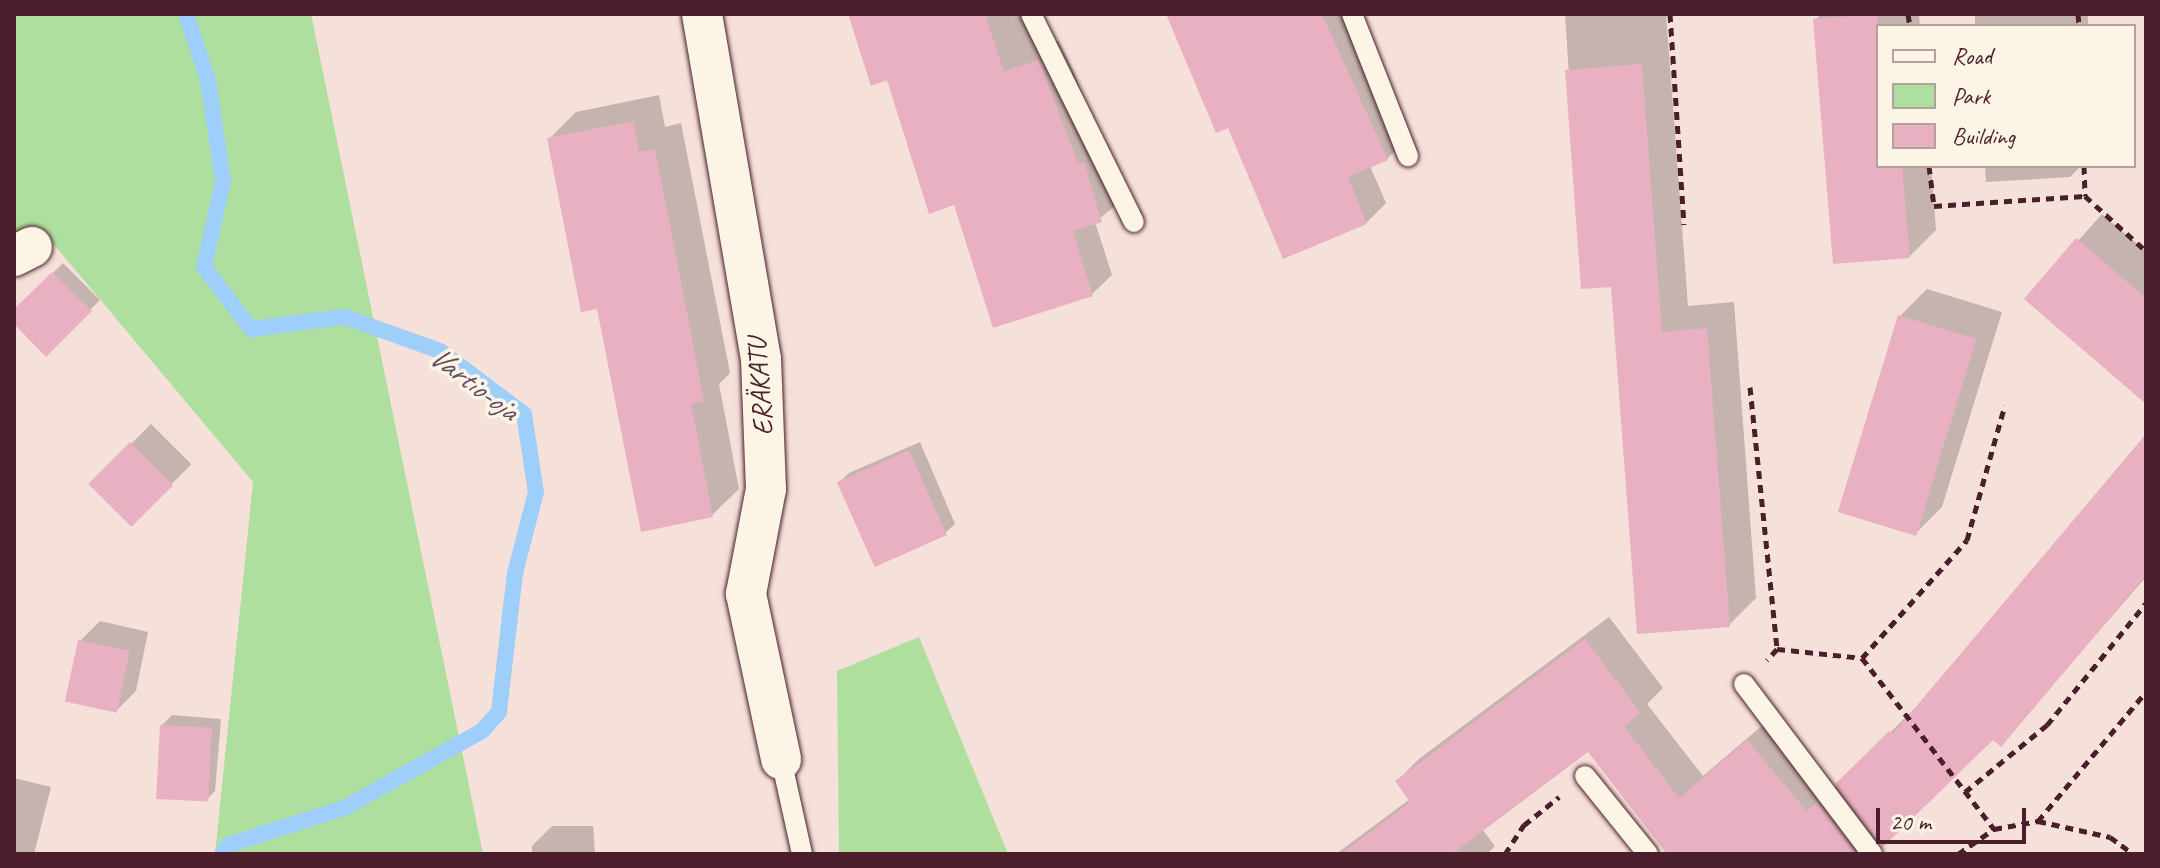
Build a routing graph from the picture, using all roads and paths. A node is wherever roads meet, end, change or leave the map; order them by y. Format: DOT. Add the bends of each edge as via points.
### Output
graph roads {
  1 [pos="702,14"];
  2 [pos="1031,14"];
  3 [pos="1352,14"];
  4 [pos="1670,14"];
  5 [pos="1408,156"];
  6 [pos="1929,168"];
  7 [pos="2084,168"];
  8 [pos="2085,196"];
  9 [pos="1134,222"];
  10 [pos="1684,225"];
  11 [pos="2146,251"];
  12 [pos="1750,387"];
  13 [pos="2005,405"];
  14 [pos="2146,603"];
  15 [pos="1777,649"];
  16 [pos="1862,658"];
  17 [pos="1744,684"];
  18 [pos="2146,692"];
  19 [pos="781,759"];
  20 [pos="1585,776"];
  21 [pos="1965,792"];
  22 [pos="2038,821"];
  23 [pos="1994,829"];
  24 [pos="802,854"];
  25 [pos="1648,854"];
  26 [pos="1872,854"];
  27 [pos="1958,854"];
  28 [pos="2133,854"];
  1 -- 19 [label="street, ERÄKATU" via="761,359 766,489 746,594"];
  2 -- 9 [label="lane"];
  3 -- 5 [label="lane"];
  4 -- 10 [label="path"];
  6 -- 8 [label="path" via="1934,206"];
  7 -- 8 [label="path"];
  8 -- 11 [label="path"];
  12 -- 15 [label="path"];
  13 -- 16 [label="path" via="1967,540"];
  14 -- 21 [label="path" via="2047,725"];
  15 -- 16 [label="path"];
  15 -- 17 [label="path"];
  16 -- 21 [label="path"];
  17 -- 26 [label="lane"];
  18 -- 22 [label="path"];
  19 -- 24 [label="lane"];
  20 -- 25 [label="lane"];
  21 -- 23 [label="path"];
  22 -- 23 [label="path"];
  22 -- 28 [label="path" via="2110,837"];
  23 -- 27 [label="path"];
}
